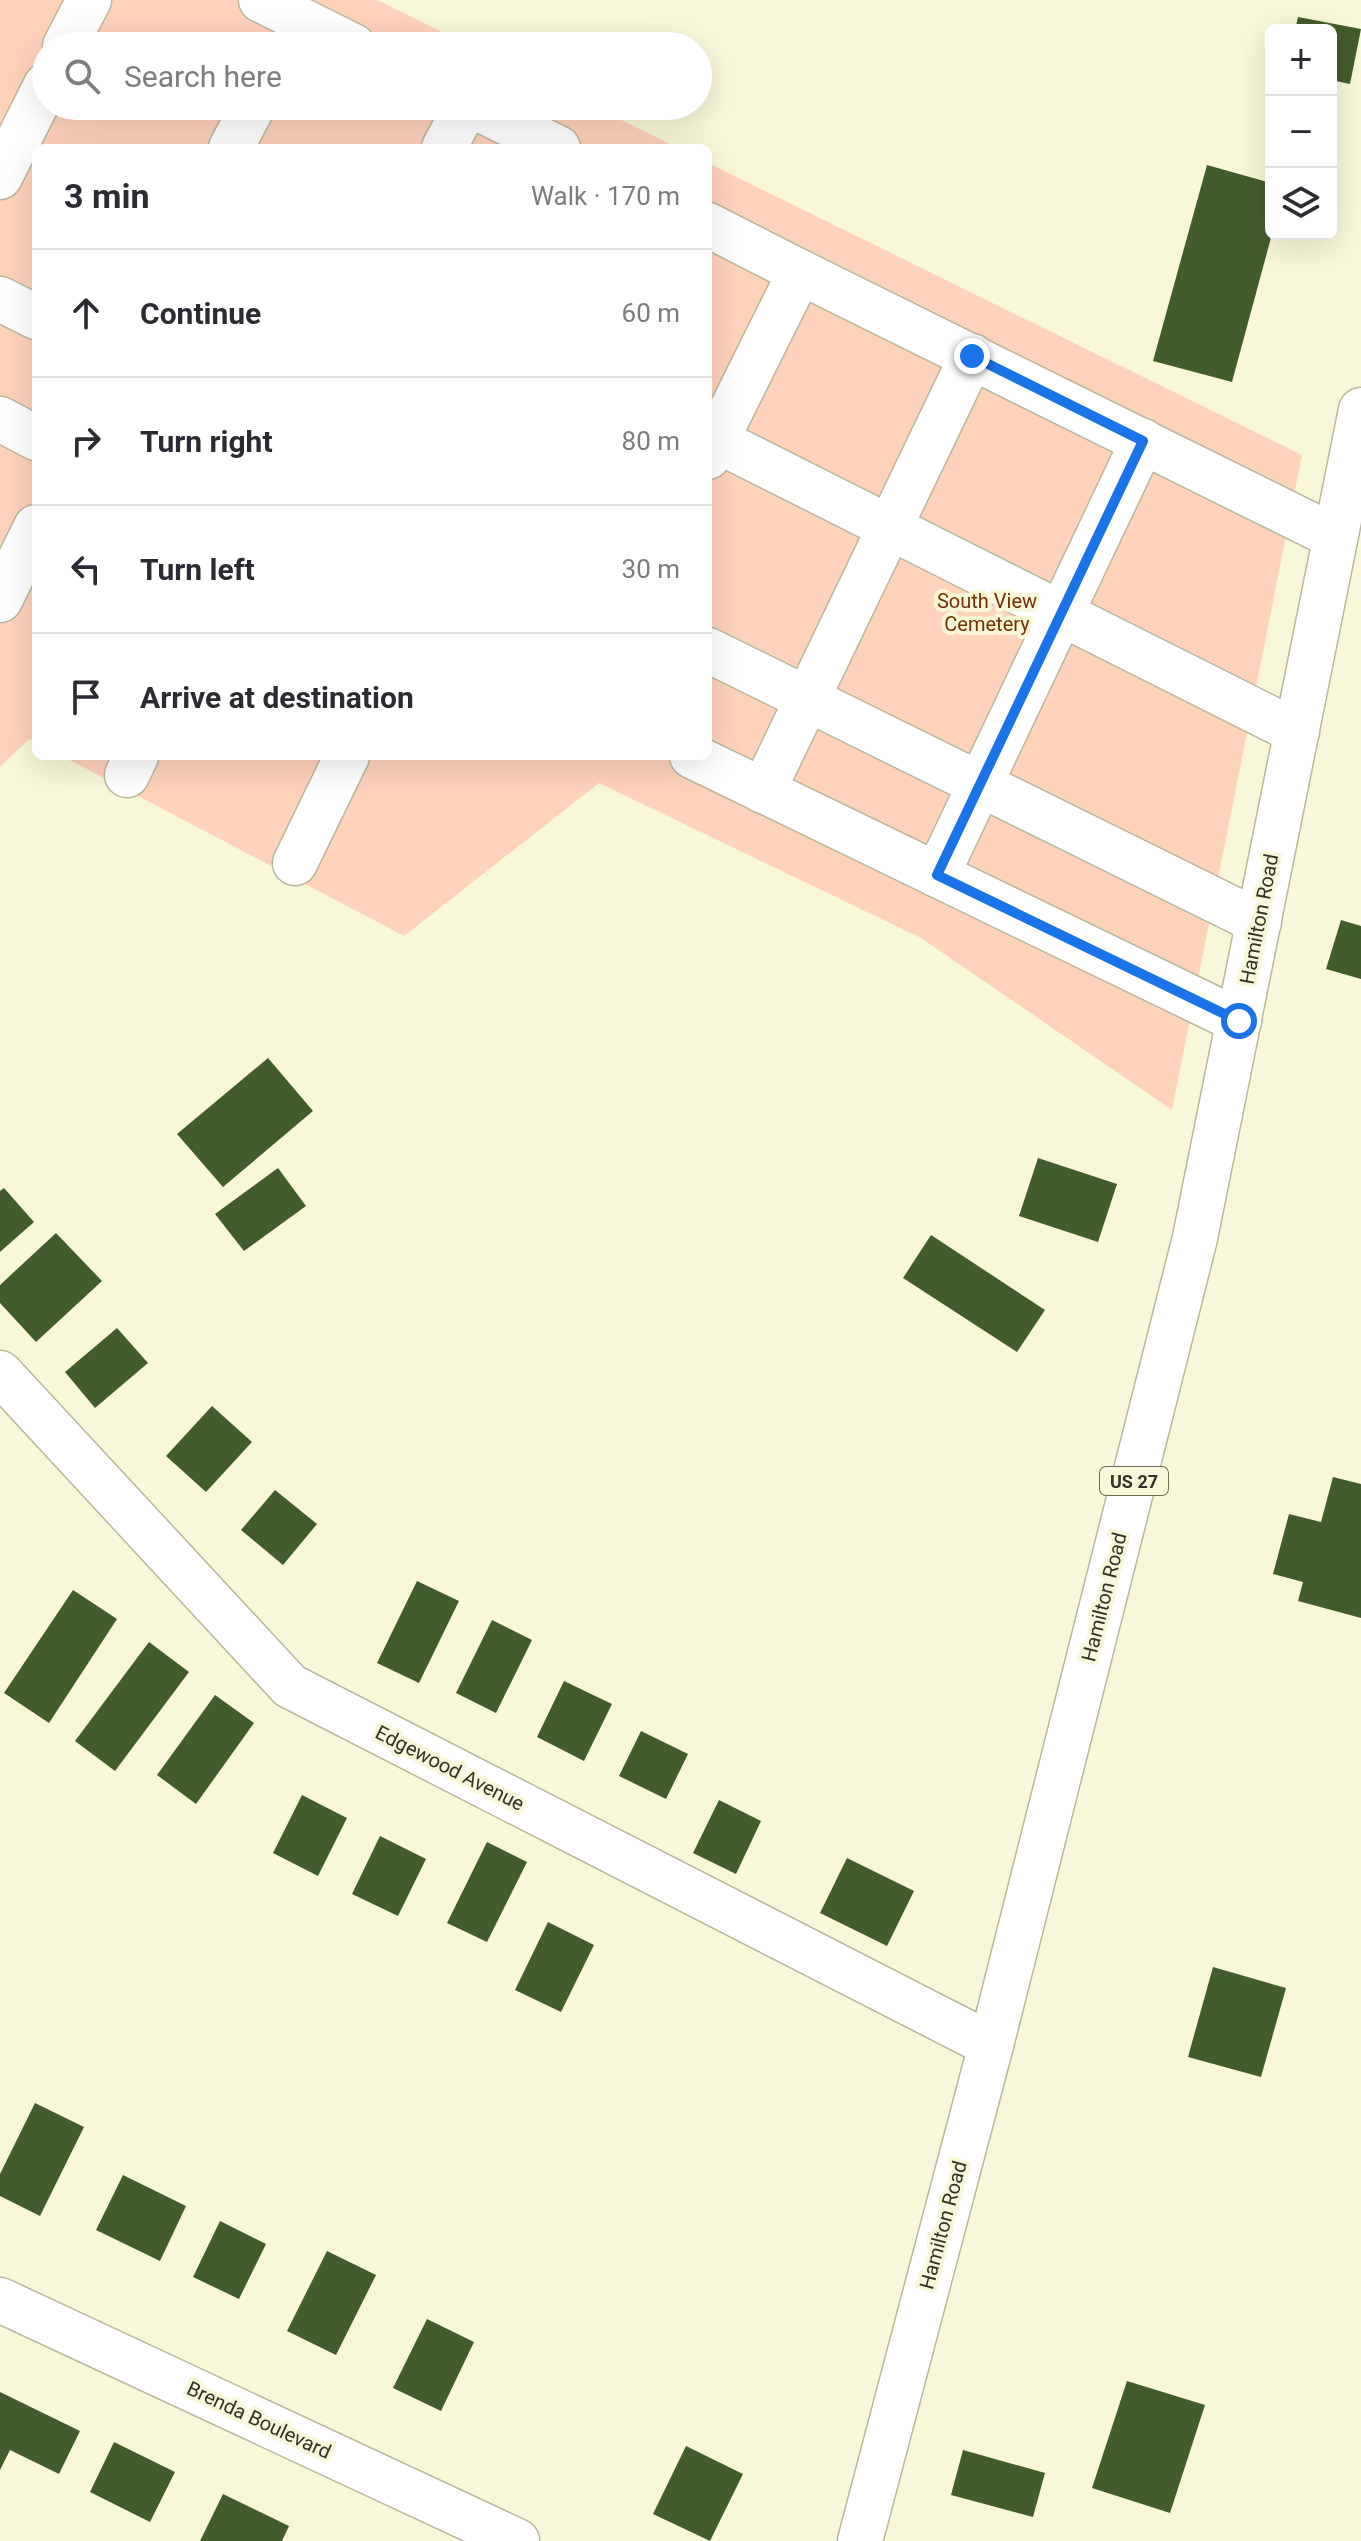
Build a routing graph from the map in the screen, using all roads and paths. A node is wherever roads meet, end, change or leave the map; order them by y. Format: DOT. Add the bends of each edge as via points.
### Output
graph roads {
  1 [pos="89,0"];
  2 [pos="282,22"];
  3 [pos="72,32"];
  4 [pos="312,32"];
  5 [pos="32,113"];
  6 [pos="246,120"];
  7 [pos="459,120"];
  8 [pos="501,120"];
  9 [pos="233,144"];
  10 [pos="446,144"];
  11 [pos="550,144"];
  12 [pos="0,177"];
  13 [pos="712,227"];
  14 [pos="800,272"];
  15 [pos="0,299"];
  16 [pos="32,315"];
  17 [pos="972,356"];
  18 [pos="1361,410"];
  19 [pos="0,419"];
  20 [pos="32,436"];
  21 [pos="1143,441"];
  22 [pos="712,442"];
  23 [pos="712,444"];
  24 [pos="1346,520"];
  25 [pos="889,529"];
  26 [pos="32,535"];
  27 [pos="0,600"];
  28 [pos="1061,614"];
  29 [pos="712,652"];
  30 [pos="807,700"];
  31 [pos="1297,732"];
  32 [pos="345,760"];
  33 [pos="700,760"];
  34 [pos="980,785"];
  35 [pos="763,791"];
  36 [pos="295,863"];
  37 [pos="937,875"];
  38 [pos="1259,922"];
  39 [pos="1239,1021"];
  40 [pos="0,1373"];
  41 [pos="991,2045"];
  42 [pos="0,2300"];
  43 [pos="517,2541"];
  44 [pos="860,2541"];
  1 -- 3 [label="main road"];
  2 -- 4 [label="main road"];
  5 -- 12 [label="main road"];
  6 -- 9 [label="main road"];
  7 -- 10 [label="main road"];
  8 -- 11 [label="main road"];
  13 -- 14 [label="main road"];
  14 -- 17 [label="main road"];
  14 -- 22 [label="main road"];
  15 -- 16 [label="main road"];
  17 -- 21 [label="main road"];
  17 -- 25 [label="main road"];
  18 -- 24 [label="main road, Hamilton Road / US 27"];
  19 -- 20 [label="main road"];
  21 -- 24 [label="main road"];
  21 -- 28 [label="main road"];
  23 -- 25 [label="main road"];
  24 -- 31 [label="main road, Hamilton Road / US 27"];
  25 -- 28 [label="main road"];
  25 -- 30 [label="main road"];
  26 -- 27 [label="main road"];
  28 -- 31 [label="main road"];
  28 -- 34 [label="main road"];
  29 -- 30 [label="main road"];
  30 -- 34 [label="main road"];
  30 -- 35 [label="main road"];
  31 -- 38 [label="main road, Hamilton Road / US 27"];
  32 -- 36 [label="main road"];
  33 -- 35 [label="main road"];
  34 -- 37 [label="main road"];
  34 -- 38 [label="main road"];
  35 -- 37 [label="main road"];
  37 -- 39 [label="main road"];
  38 -- 39 [label="main road, Hamilton Road / US 27"];
  39 -- 41 [label="main road, Hamilton Road / US 27" via="1195,1238"];
  40 -- 41 [label="main road, Edgewood Avenue" via="290,1686"];
  41 -- 44 [label="main road, Hamilton Road / US 27"];
  42 -- 43 [label="main road, Brenda Boulevard"];
}
